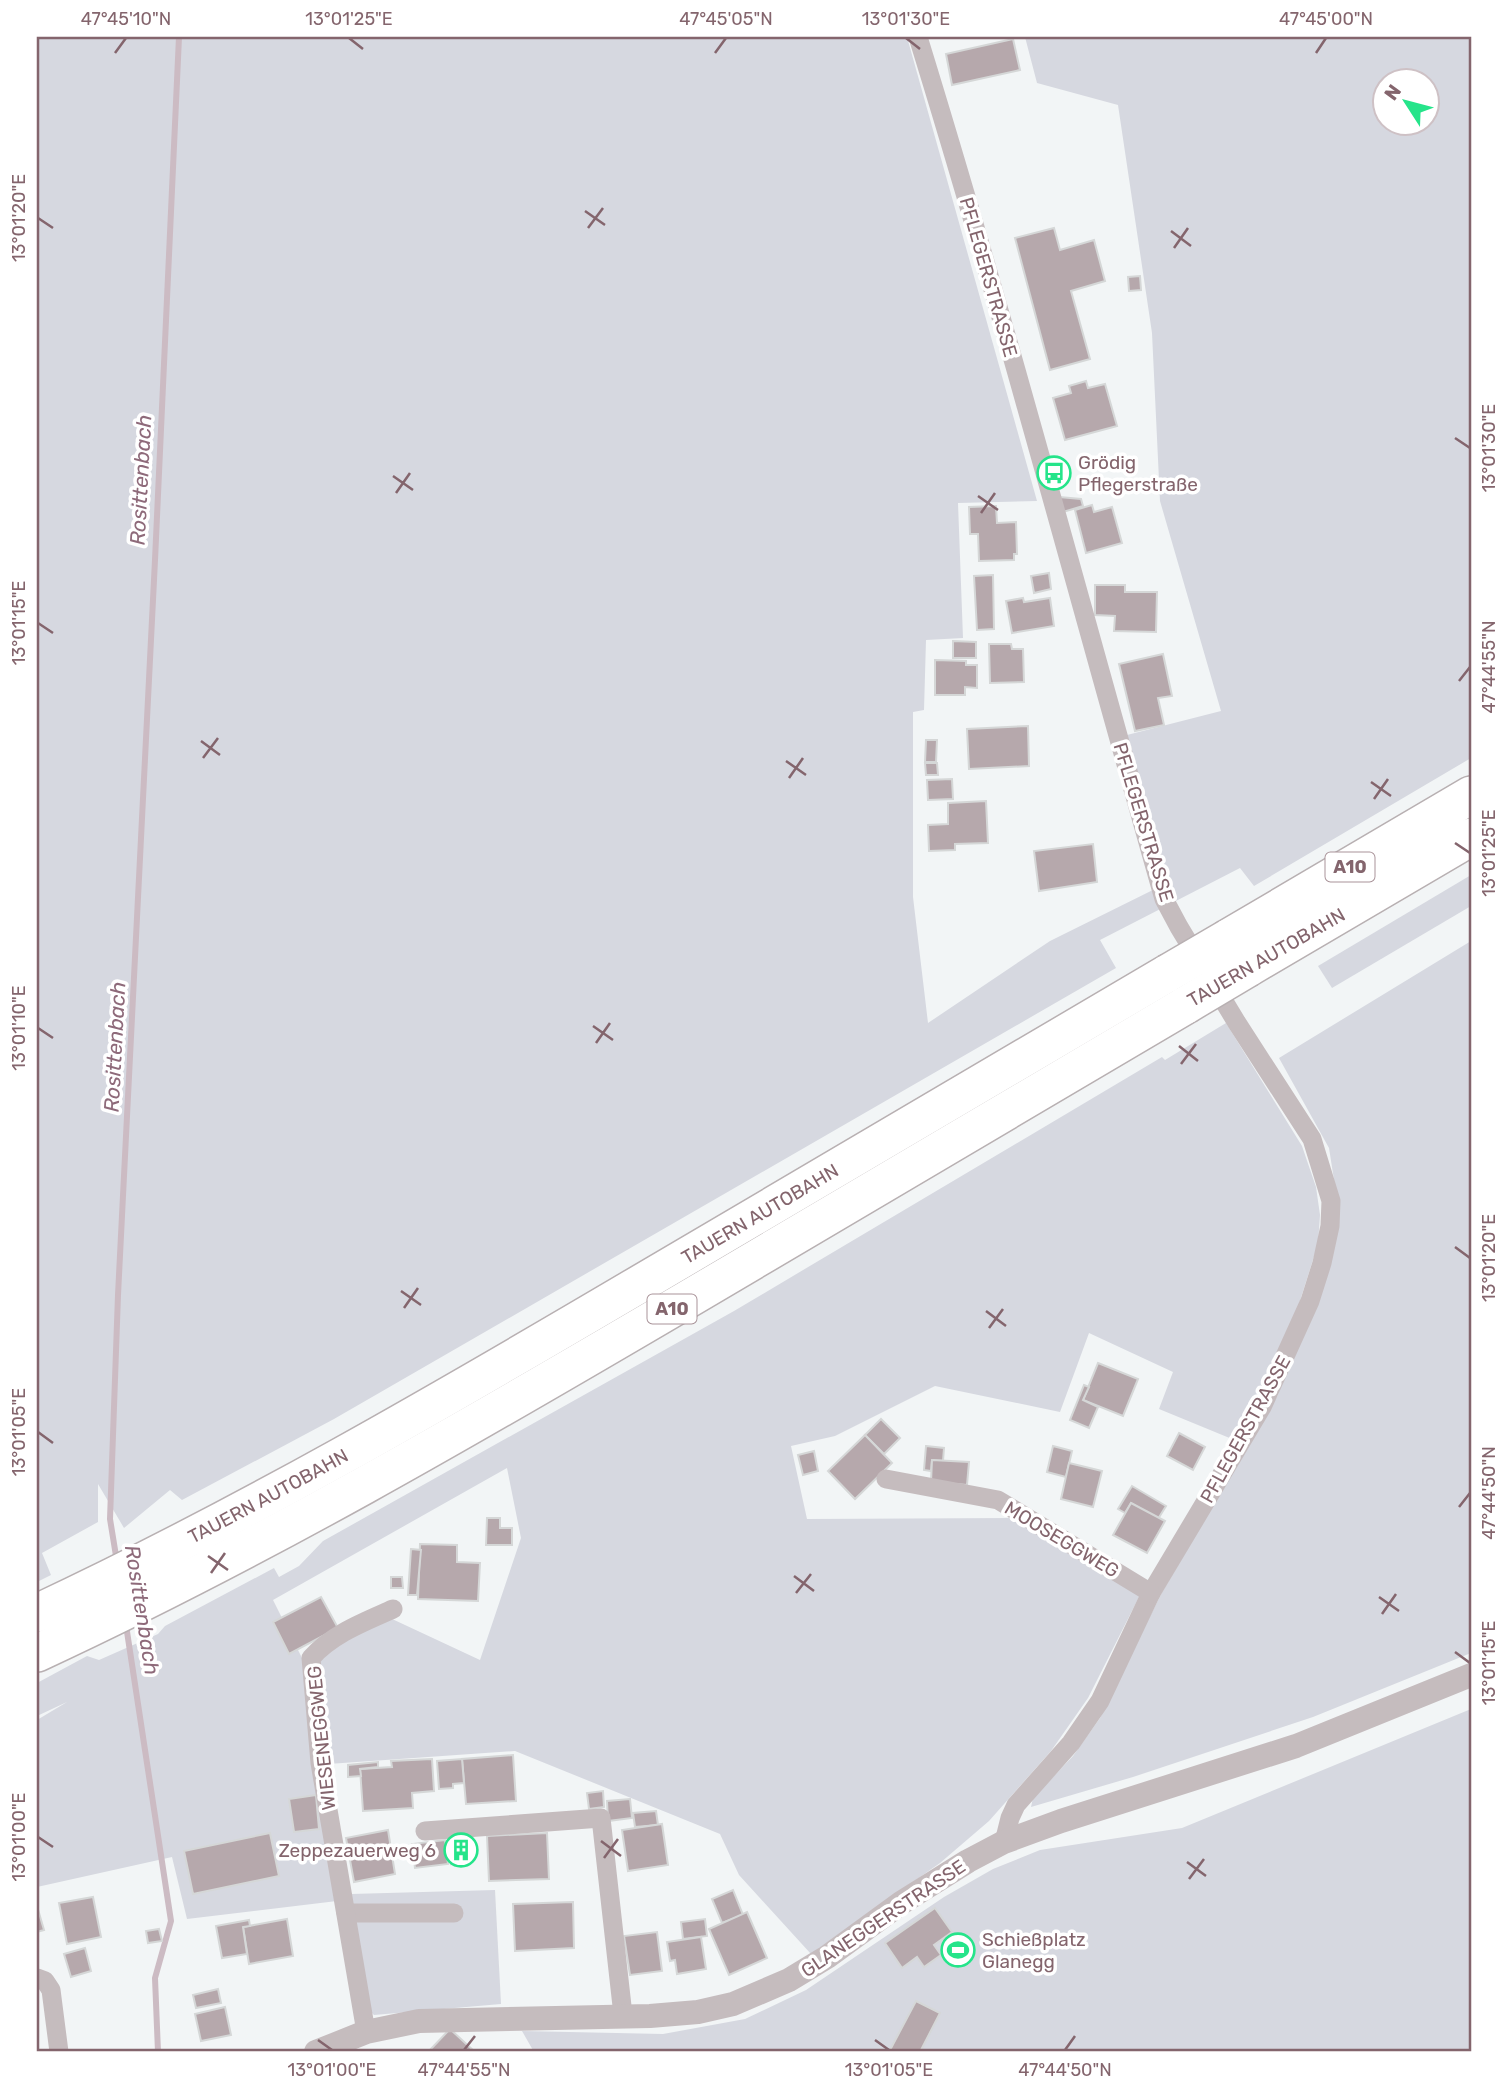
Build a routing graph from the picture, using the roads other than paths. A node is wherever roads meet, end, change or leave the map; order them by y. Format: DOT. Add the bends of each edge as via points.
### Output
graph roads {
  1 [pos="918,37"];
  2 [pos="1471,795"];
  3 [pos="1471,837"];
  4 [pos="1238,953"];
  5 [pos="886,1479"];
  6 [pos="1151,1593"];
  7 [pos="393,1609"];
  8 [pos="37,1613"];
  9 [pos="37,1653"];
  10 [pos="1471,1675"];
  11 [pos="425,1831"];
  12 [pos="1004,1842"];
  13 [pos="346,1913"];
  14 [pos="454,1913"];
  15 [pos="44,1984"];
  16 [pos="624,2015"];
  17 [pos="366,2032"];
  18 [pos="59,2052"];
  19 [pos="316,2052"];
  1 -- 6 [label="street, PFLEGERSTRASSE" via="1164,898 1312,1139 1331,1201 1322,1263 1294,1339 1262,1407"];
  2 -- 4 [label="highway, TAUERN AUTOBAHN / A10"];
  3 -- 4 [label="highway, TAUERN AUTOBAHN / A10"];
  4 -- 8 [label="highway, TAUERN AUTOBAHN / A10, bridge" via="1168,973 348,1453"];
  4 -- 9 [label="highway, TAUERN AUTOBAHN / A10, bridge" via="1186,1005 565,1371 362,1487"];
  5 -- 6 [label="street, MOOSEGGWEG" via="998,1500"];
  6 -- 12 [label="street, PFLEGERSTRASSE" via="1100,1701 1071,1743 1016,1805"];
  7 -- 13 [label="street, WIESENEGGWEG" via="323,1644 311,1658 320,1763"];
  10 -- 12 [label="street, GLANEGGERSTRASSE" via="1296,1746"];
  11 -- 16 [label="street" via="601,1818"];
  12 -- 16 [label="street, GLANEGGERSTRASSE" via="901,1903 827,1957 761,1993 698,2012"];
  13 -- 14 [label="street"];
  13 -- 17 [label="street, WIESENEGGWEG"];
  15 -- 18 [label="street"];
  16 -- 17 [label="street, GLANEGGERSTRASSE" via="419,2021"];
  17 -- 19 [label="street, GLANEGGERSTRASSE"];
}
